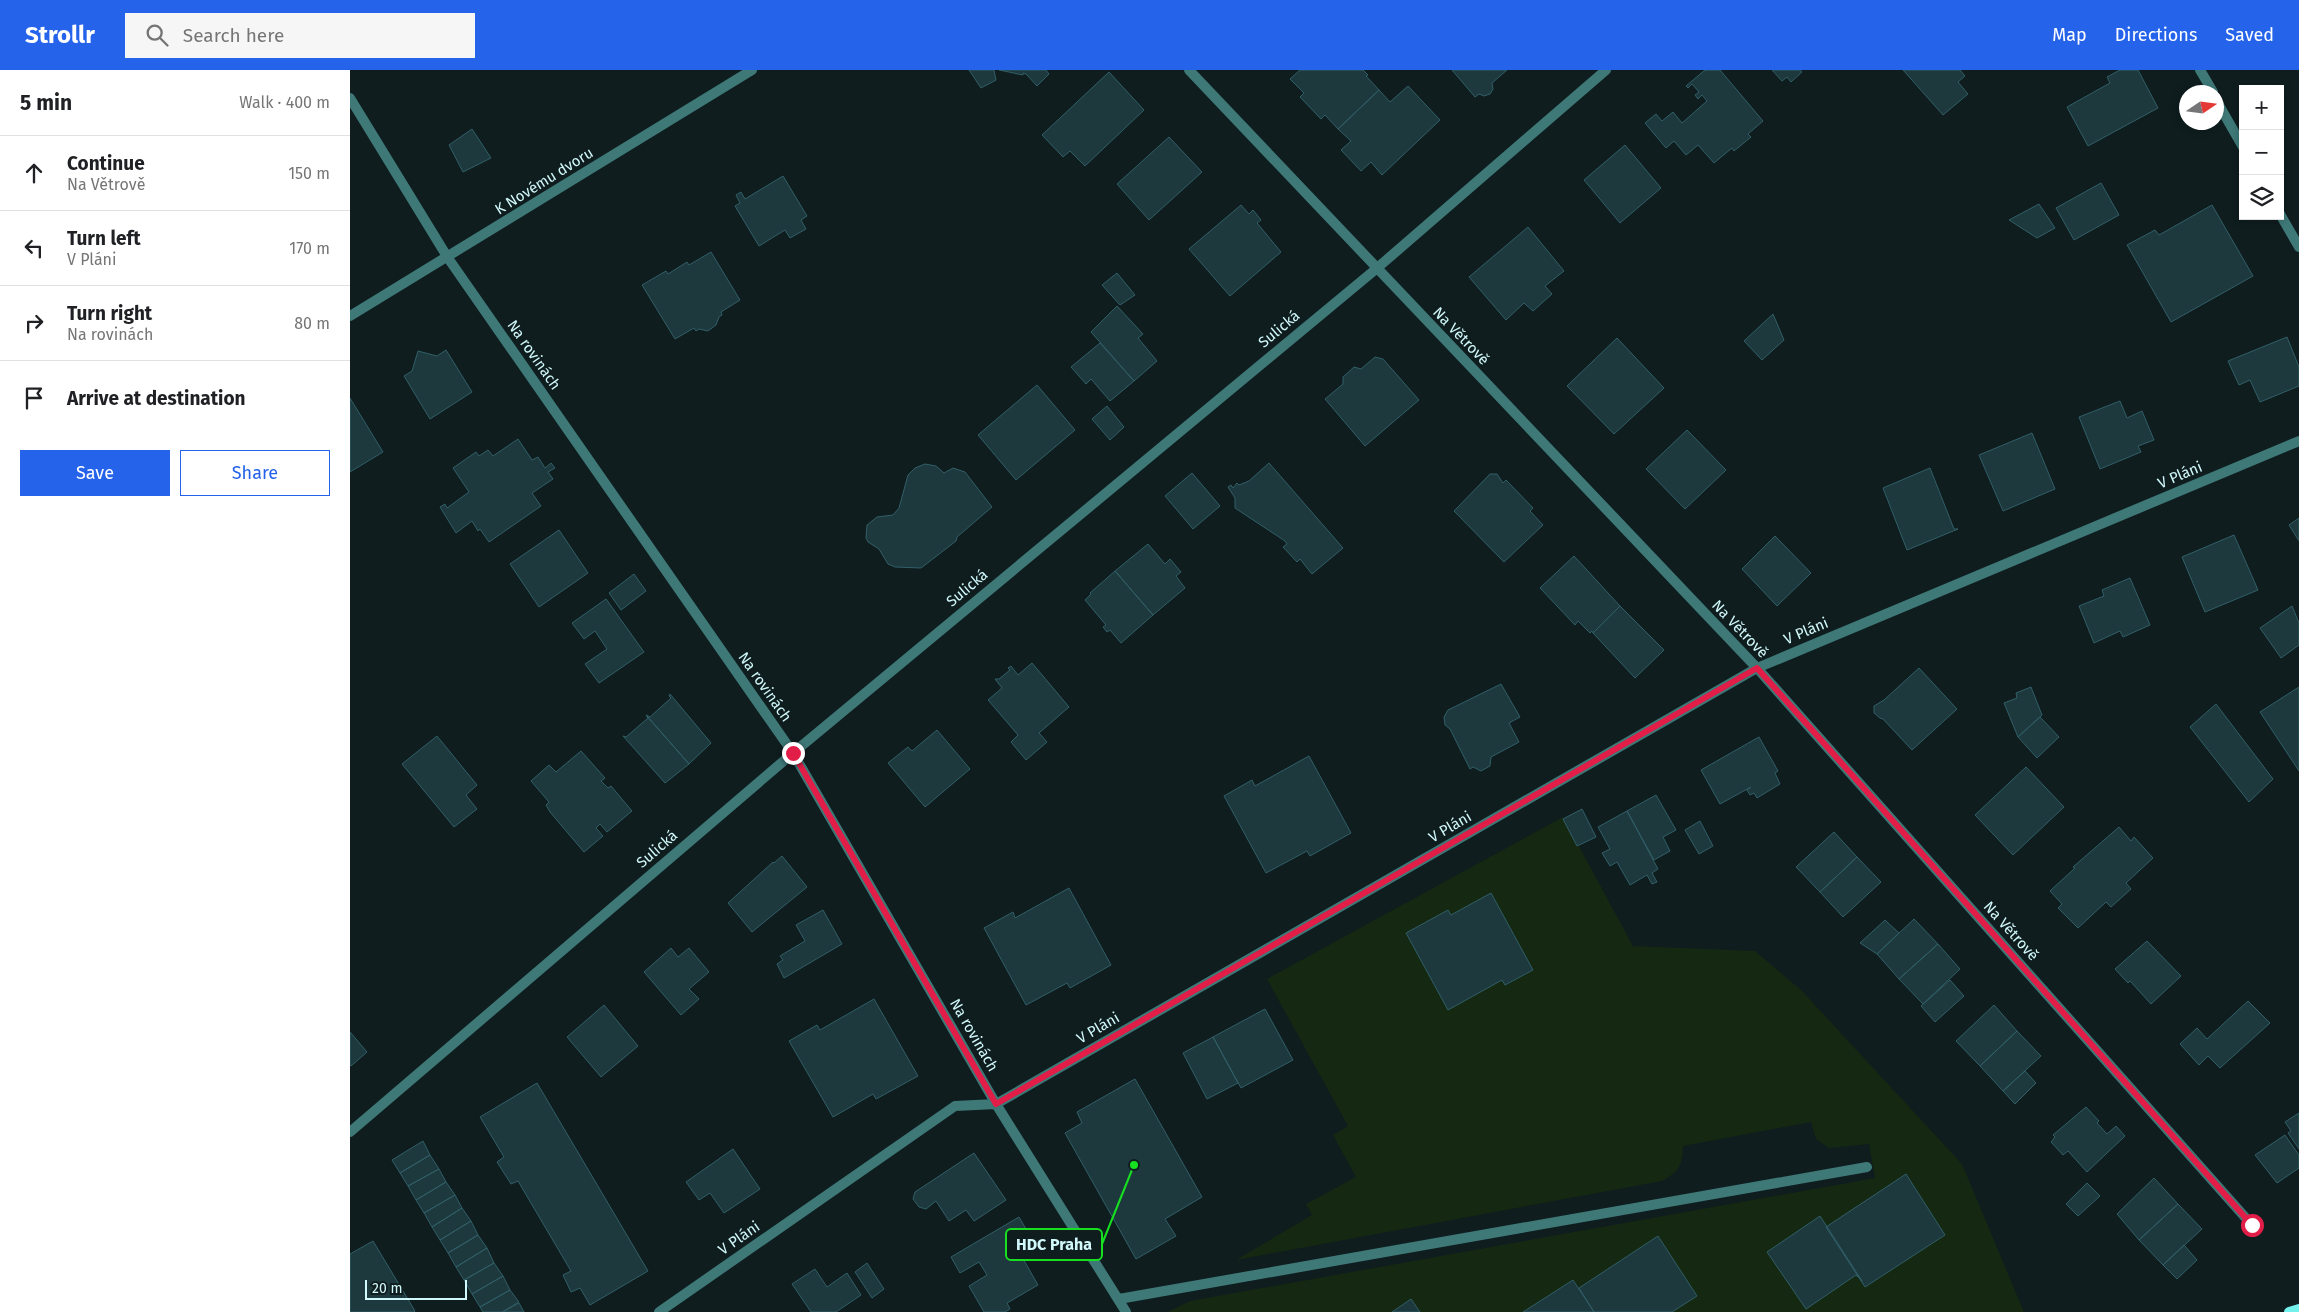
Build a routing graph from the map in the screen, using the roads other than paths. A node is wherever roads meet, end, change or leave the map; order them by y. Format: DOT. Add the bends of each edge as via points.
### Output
graph roads {
  1 [pos="752,70"];
  2 [pos="1189,70"];
  3 [pos="1606,70"];
  4 [pos="2200,70"];
  5 [pos="2209,85"];
  6 [pos="350,98"];
  7 [pos="2224,114"];
  8 [pos="2239,139"];
  9 [pos="2283,220"];
  10 [pos="2299,247"];
  11 [pos="448,258"];
  12 [pos="1376,268"];
  13 [pos="350,316"];
  14 [pos="2299,441"];
  15 [pos="1757,668"];
  16 [pos="793,753"];
  17 [pos="996,1104"];
  18 [pos="350,1132"];
  19 [pos="1867,1166"];
  20 [pos="2252,1225"];
  21 [pos="1119,1299"];
  22 [pos="2299,1310"];
  23 [pos="659,1312"];
  24 [pos="1126,1312"];
  25 [pos="2289,1312"];
  1 -- 11 [label="street, K Novému dvoru"];
  2 -- 12 [label="street, Na Větrově"];
  3 -- 12 [label="street, Sulická"];
  4 -- 5 [label="street"];
  6 -- 11 [label="street, Na rovinách"];
  7 -- 8 [label="street"];
  9 -- 10 [label="street"];
  11 -- 13 [label="street, K Novému dvoru"];
  11 -- 16 [label="street, Na rovinách"];
  12 -- 15 [label="street, Na Větrově"];
  12 -- 16 [label="street, Sulická"];
  14 -- 15 [label="street, V Pláni"];
  15 -- 17 [label="street, V Pláni"];
  15 -- 20 [label="street, Na Větrově"];
  16 -- 17 [label="street, Na rovinách"];
  16 -- 18 [label="street, Sulická"];
  17 -- 21 [label="street, Na rovinách"];
  17 -- 23 [label="street, V Pláni" via="955,1106"];
  19 -- 21 [label="street"];
  21 -- 24 [label="street, Na rovinách"];
  22 -- 25 [label="street"];
}
